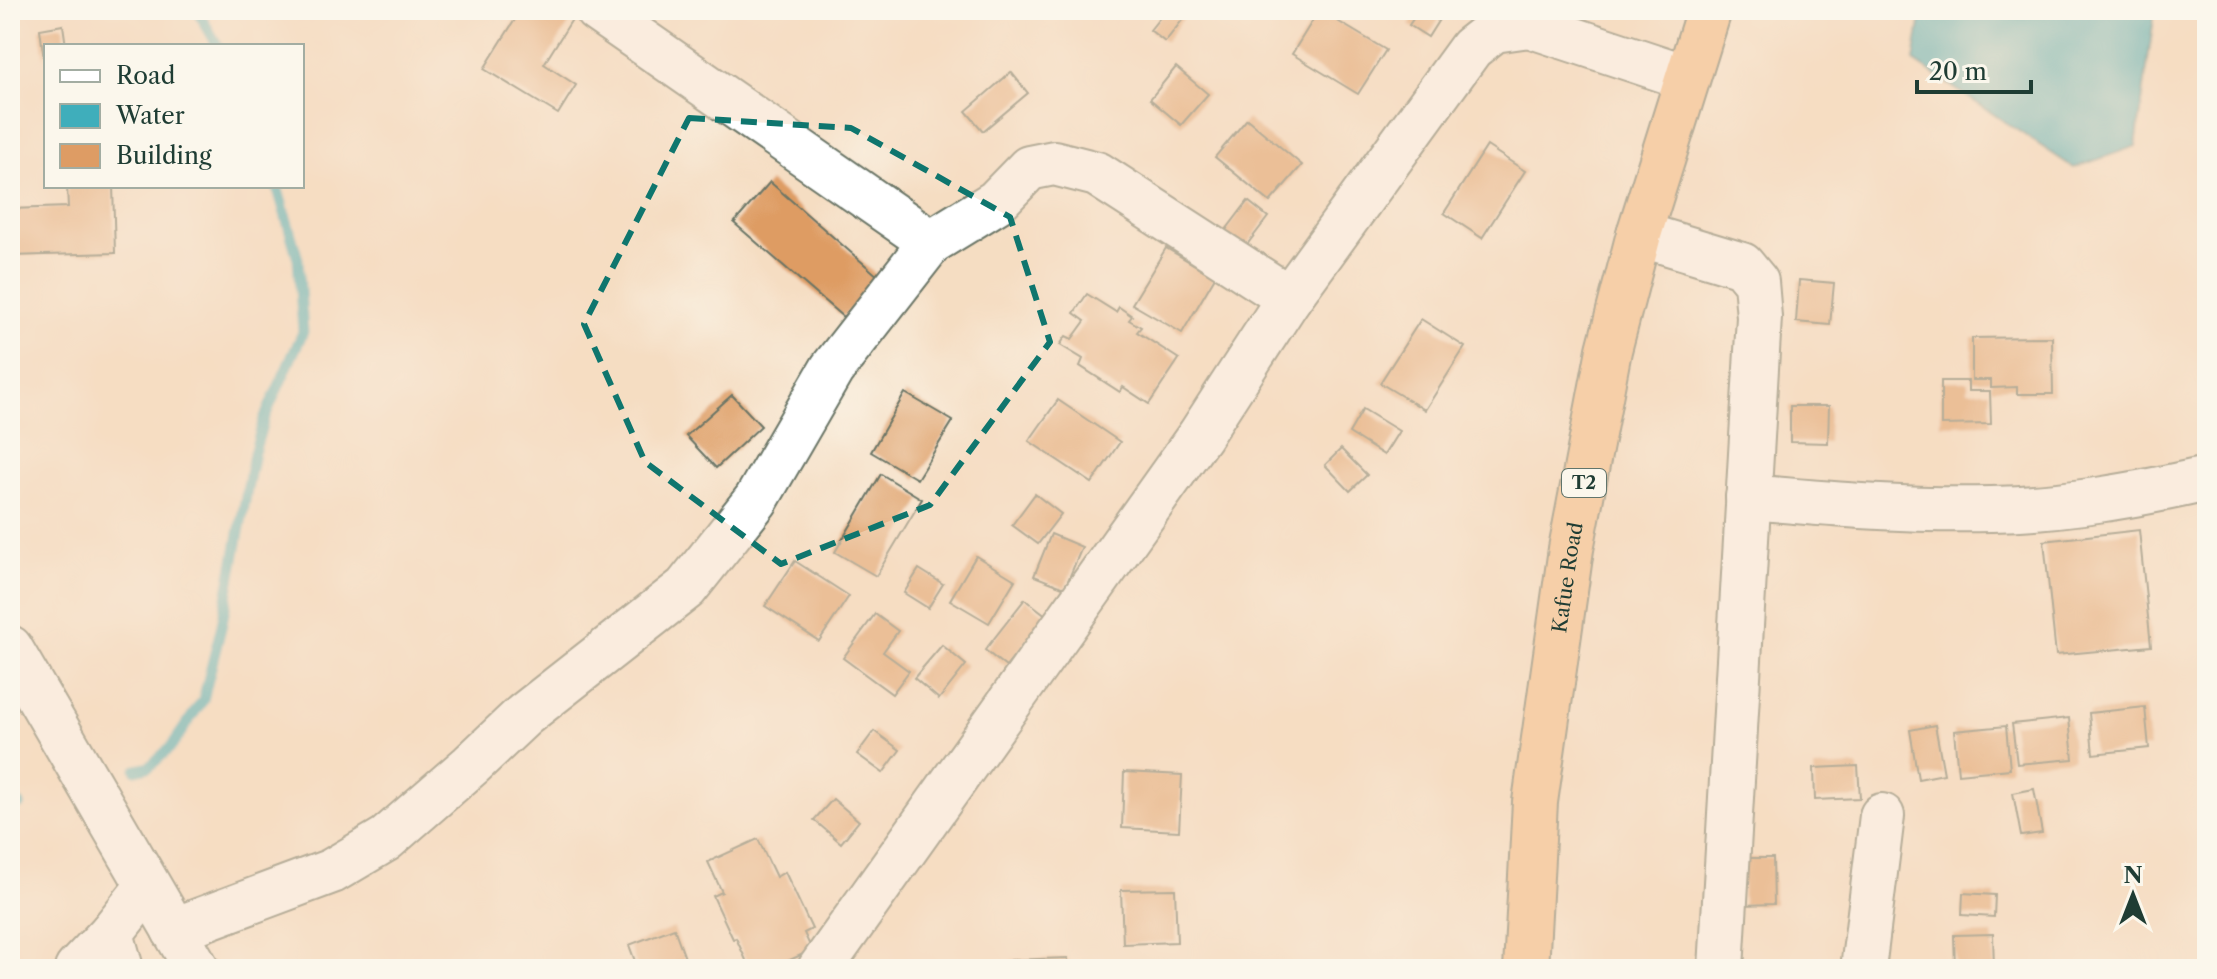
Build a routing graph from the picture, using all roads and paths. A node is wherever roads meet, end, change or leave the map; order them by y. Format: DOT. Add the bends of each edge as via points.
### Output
graph roads {
  1 [pos="597,10"];
  2 [pos="1709,10"];
  3 [pos="1552,21"];
  4 [pos="1686,77"];
  5 [pos="1639,234"];
  6 [pos="931,242"];
  7 [pos="1289,298"];
  8 [pos="2207,479"];
  9 [pos="1748,497"];
  10 [pos="10,648"];
  11 [pos="1882,816"];
  12 [pos="148,886"];
  13 [pos="174,930"];
  14 [pos="116,951"];
  15 [pos="77,969"];
  16 [pos="197,969"];
  17 [pos="820,969"];
  18 [pos="1526,969"];
  19 [pos="1721,969"];
  20 [pos="1863,969"];
  1 -- 6 [label="street"];
  2 -- 4 [label="highway, Kafue Road / T2"];
  3 -- 4 [label="street"];
  3 -- 7 [label="street" via="1494,30 1471,48"];
  4 -- 5 [label="highway, Kafue Road / T2"];
  5 -- 9 [label="street" via="1742,265 1756,282 1759,317"];
  5 -- 18 [label="highway, Kafue Road / T2" via="1609,350 1571,549 1535,802"];
  6 -- 7 [label="street" via="996,202 1029,168 1054,163 1097,174"];
  6 -- 13 [label="street" via="832,369 756,500 686,588 524,715 386,839 332,871"];
  7 -- 17 [label="street" via="1200,435"];
  8 -- 9 [label="street" via="2121,498 1994,509 1890,509"];
  9 -- 19 [label="street"];
  10 -- 12 [label="street"];
  11 -- 20 [label="street"];
  12 -- 13 [label="street"];
  12 -- 14 [label="street"];
  13 -- 16 [label="street"];
  14 -- 15 [label="street"];
}
